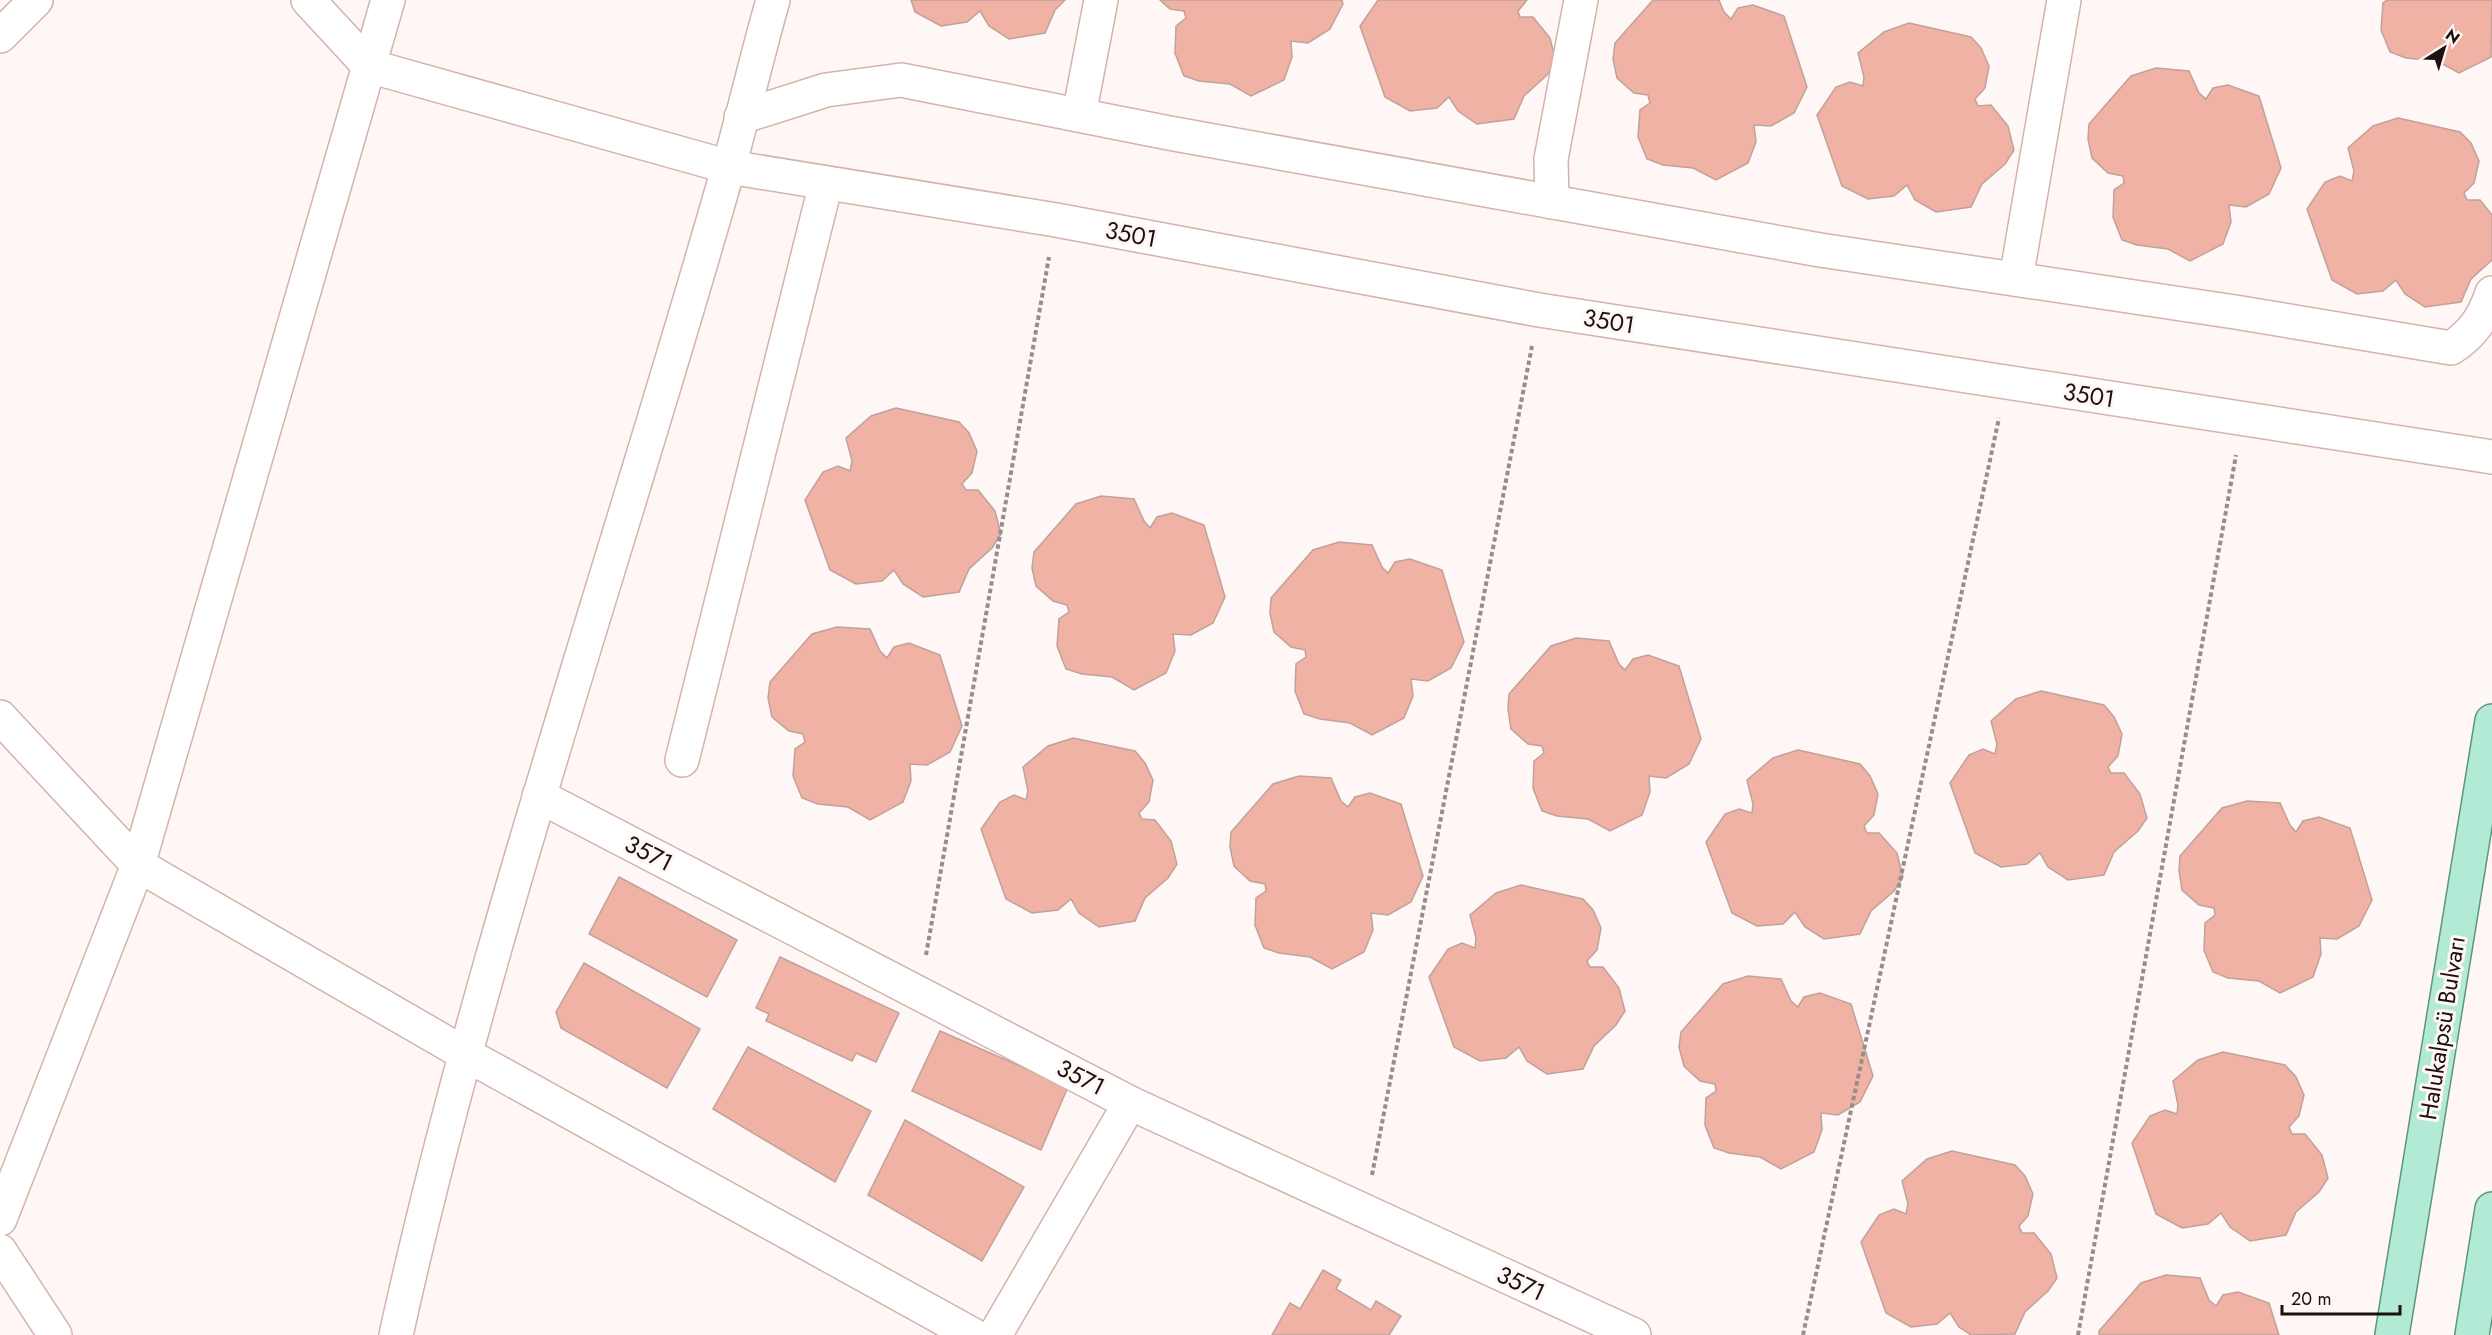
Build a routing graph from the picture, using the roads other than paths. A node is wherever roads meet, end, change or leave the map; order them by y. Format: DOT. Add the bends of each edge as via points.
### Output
graph roads {
  1 [pos="36,0"];
  2 [pos="308,0"];
  3 [pos="388,0"];
  4 [pos="773,0"];
  5 [pos="1101,0"];
  6 [pos="1581,0"];
  7 [pos="2064,0"];
  8 [pos="0,36"];
  9 [pos="369,66"];
  10 [pos="1078,115"];
  11 [pos="741,117"];
  12 [pos="729,167"];
  13 [pos="826,183"];
  14 [pos="1552,202"];
  15 [pos="2016,279"];
  16 [pos="2492,293"];
  17 [pos="2492,457"];
  18 [pos="0,717"];
  19 [pos="2492,721"];
  20 [pos="682,760"];
  21 [pos="539,796"];
  22 [pos="138,865"];
  23 [pos="467,1055"];
  24 [pos="1130,1103"];
  25 [pos="2492,1209"];
  26 [pos="0,1219"];
  27 [pos="0,1251"];
  28 [pos="55,1335"];
  29 [pos="396,1335"];
  30 [pos="972,1335"];
  31 [pos="995,1335"];
  32 [pos="1634,1335"];
  33 [pos="2392,1335"];
  34 [pos="2472,1335"];
  1 -- 8 [label="street"];
  2 -- 9 [label="street"];
  3 -- 9 [label="street"];
  4 -- 11 [label="street"];
  5 -- 10 [label="street"];
  6 -- 14 [label="street" via="1551,159"];
  7 -- 15 [label="street"];
  9 -- 12 [label="street, 3501"];
  9 -- 22 [label="street"];
  10 -- 11 [label="street" via="901,80 826,90"];
  10 -- 14 [label="street"];
  11 -- 12 [label="street"];
  12 -- 13 [label="street, 3501"];
  12 -- 21 [label="street"];
  13 -- 17 [label="street, 3501" via="1056,220 1539,310"];
  13 -- 20 [label="street"];
  14 -- 15 [label="street" via="1820,250"];
  15 -- 16 [label="street" via="2451,348 2467,337 2485,314"];
  18 -- 22 [label="street"];
  19 -- 33 [label="main road, Halukalpsü Bulvarı"];
  21 -- 23 [label="street"];
  21 -- 24 [label="street, 3571"];
  22 -- 23 [label="street"];
  22 -- 26 [label="street"];
  23 -- 29 [label="street" via="418,1236"];
  23 -- 30 [label="street"];
  24 -- 31 [label="street"];
  24 -- 32 [label="street, 3571"];
  25 -- 34 [label="main road"];
  27 -- 28 [label="street"];
}
